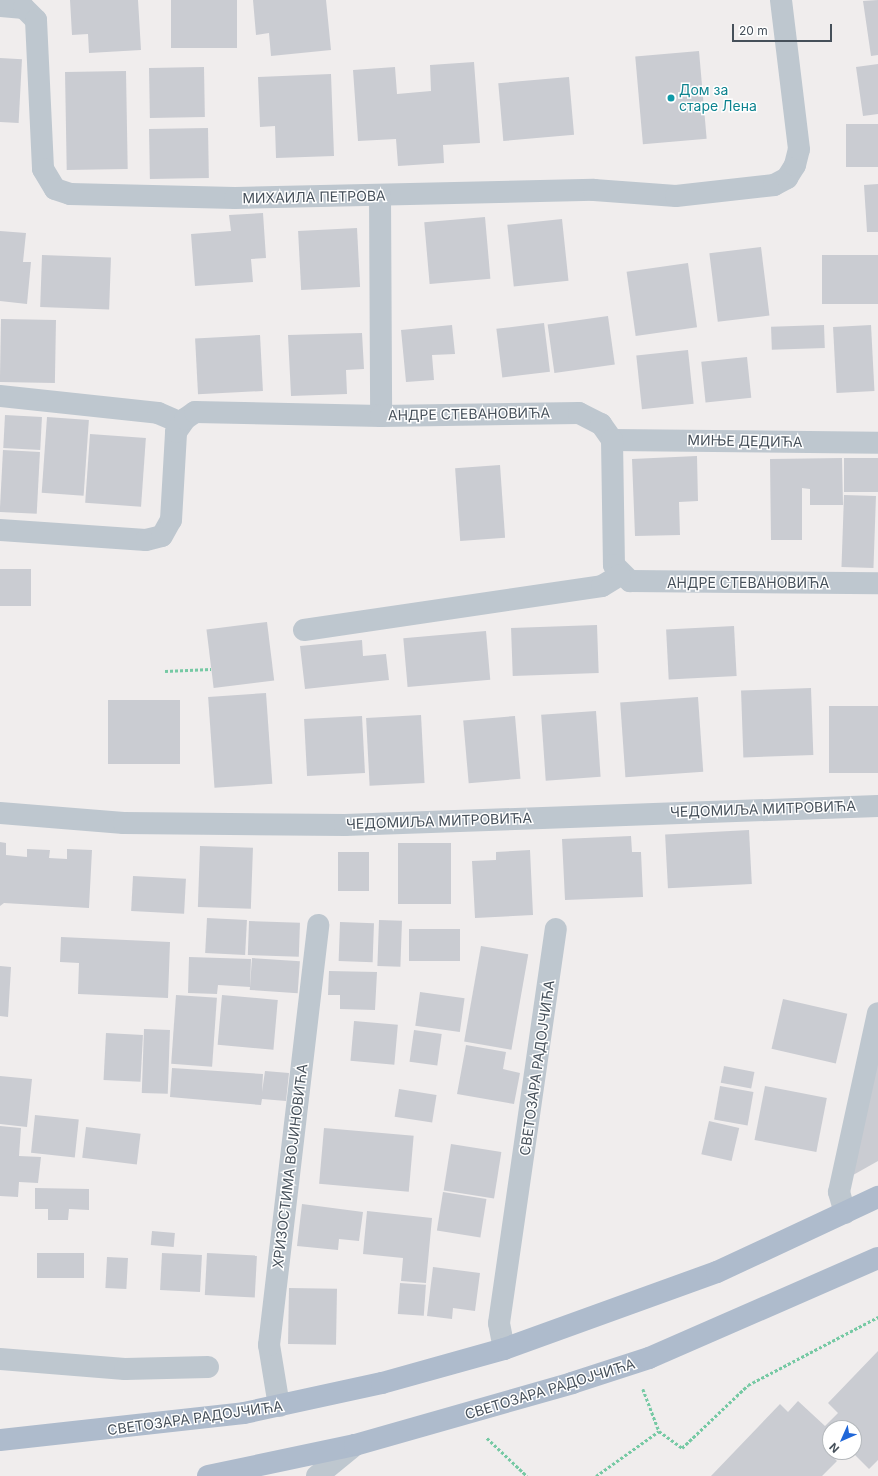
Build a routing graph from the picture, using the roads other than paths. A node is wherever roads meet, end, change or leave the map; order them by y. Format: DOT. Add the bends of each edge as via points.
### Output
graph roads {
  1 [pos="781,0"];
  2 [pos="0,6"];
  3 [pos="380,196"];
  4 [pos="0,396"];
  5 [pos="381,416"];
  6 [pos="181,423"];
  7 [pos="612,440"];
  8 [pos="878,443"];
  9 [pos="0,530"];
  10 [pos="620,575"];
  11 [pos="878,583"];
  12 [pos="304,630"];
  13 [pos="878,806"];
  14 [pos="0,812"];
  15 [pos="318,925"];
  16 [pos="556,929"];
  17 [pos="878,1013"];
  18 [pos="878,1197"];
  19 [pos="845,1213"];
  20 [pos="878,1258"];
  21 [pos="504,1349"];
  22 [pos="0,1359"];
  23 [pos="208,1367"];
  24 [pos="279,1406"];
  25 [pos="0,1440"];
  26 [pos="355,1445"];
  27 [pos="208,1476"];
  28 [pos="317,1476"];
  1 -- 3 [label="street, МИХАИЛА ПЕТРОВА" via="799,149 795,165 787,178 757,189 676,196 564,190"];
  2 -- 3 [label="street, МИХАИЛА ПЕТРОВА" via="24,8 36,20 43,169 55,189 89,195"];
  3 -- 5 [label="street"];
  4 -- 6 [label="street" via="158,413"];
  5 -- 6 [label="street, АНДРЕ СТЕВАНОВИЋА" via="195,412"];
  5 -- 7 [label="street, АНДРЕ СТЕВАНОВИЋА" via="579,413 602,424"];
  6 -- 9 [label="street" via="175,436 171,520 162,536 146,540"];
  7 -- 8 [label="street, МИЊЕ ДЕДИЋА"];
  7 -- 10 [label="street" via="613,552 614,565"];
  10 -- 11 [label="street, АНДРЕ СТЕВАНОВИЋА" via="645,584"];
  10 -- 12 [label="street" via="602,586"];
  13 -- 14 [label="street, ЧЕДОМИЉА МИТРОВИЋА" via="345,825 124,823"];
  15 -- 24 [label="street, ХРИЗОСТИМА ВОЈИНОВИЋА" via="269,1345"];
  16 -- 21 [label="street, СВЕТОЗАРА РАДОЈЧИЋА" via="499,1322"];
  17 -- 19 [label="street" via="839,1192"];
  18 -- 19 [label="main road, СВЕТОЗАРА РАДОЈЧИЋА"];
  19 -- 21 [label="main road, СВЕТОЗАРА РАДОЈЧИЋА" via="649,1300"];
  20 -- 26 [label="main road, СВЕТОЗАРА РАДОЈЧИЋА" via="649,1358 492,1408"];
  21 -- 24 [label="main road, СВЕТОЗАРА РАДОЈЧИЋА"];
  22 -- 23 [label="street" via="125,1369"];
  24 -- 25 [label="main road, СВЕТОЗАРА РАДОЈЧИЋА" via="113,1430"];
  26 -- 27 [label="main road, СВЕТОЗАРА РАДОЈЧИЋА"];
  26 -- 28 [label="street"];
}
